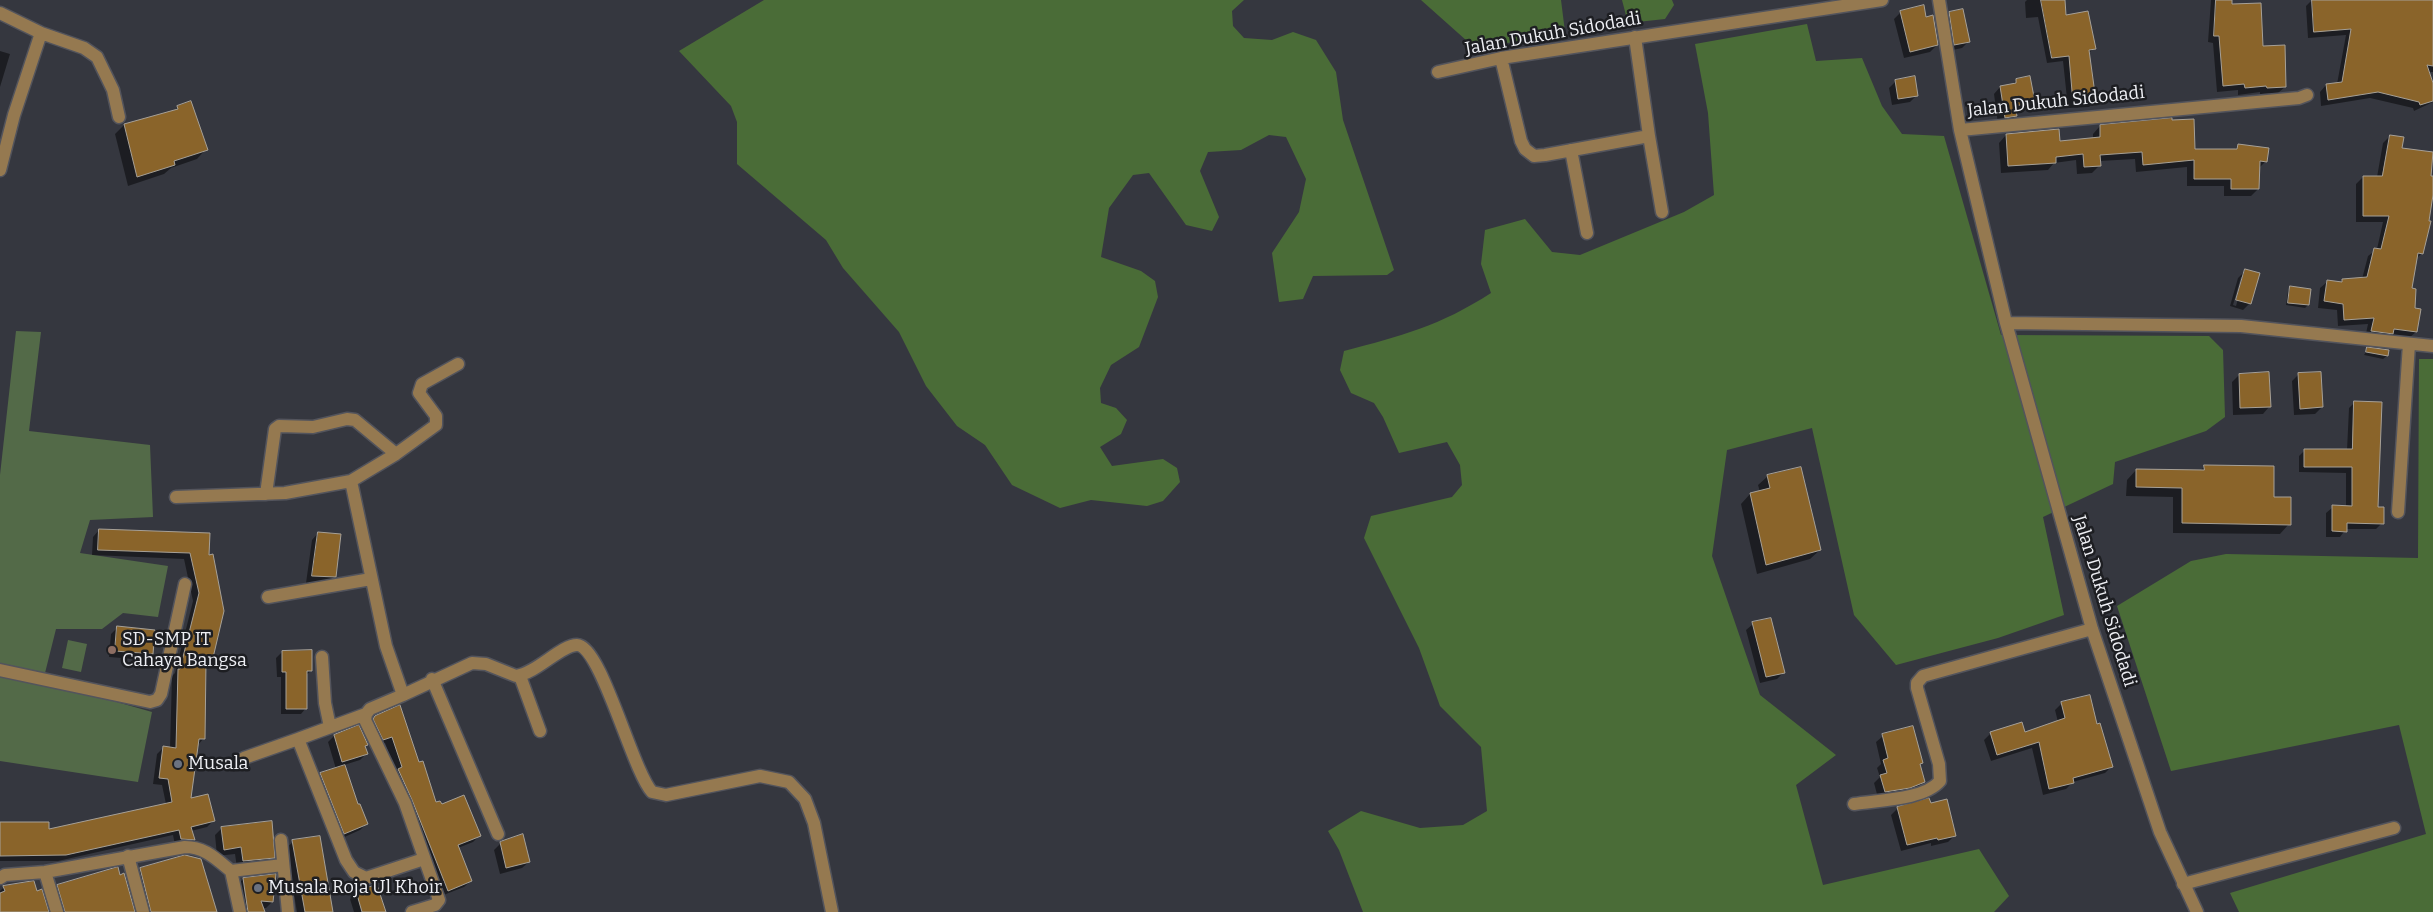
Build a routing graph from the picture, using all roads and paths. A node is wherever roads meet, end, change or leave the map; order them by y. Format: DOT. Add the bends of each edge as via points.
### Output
graph roads {
  1 [pos="1882,0"];
  2 [pos="1938,0"];
  3 [pos="0,13"];
  4 [pos="41,33"];
  5 [pos="1635,37"];
  6 [pos="1501,58"];
  7 [pos="1438,72"];
  8 [pos="2307,95"];
  9 [pos="119,117"];
  10 [pos="1960,130"];
  11 [pos="1649,136"];
  12 [pos="1571,150"];
  13 [pos="0,170"];
  14 [pos="1662,212"];
  15 [pos="1587,233"];
  16 [pos="2006,323"];
  17 [pos="2409,344"];
  18 [pos="2433,346"];
  19 [pos="458,364"];
  20 [pos="396,454"];
  21 [pos="351,481"];
  22 [pos="266,494"];
  23 [pos="176,497"];
  24 [pos="2398,512"];
  25 [pos="370,579"];
  26 [pos="185,584"];
  27 [pos="268,597"];
  28 [pos="2092,629"];
  29 [pos="322,657"];
  30 [pos="0,670"];
  31 [pos="520,676"];
  32 [pos="432,679"];
  33 [pos="403,695"];
  34 [pos="366,714"];
  35 [pos="330,727"];
  36 [pos="540,731"];
  37 [pos="298,739"];
  38 [pos="244,758"];
  39 [pos="1854,804"];
  40 [pos="2394,828"];
  41 [pos="498,834"];
  42 [pos="281,840"];
  43 [pos="128,856"];
  44 [pos="424,859"];
  45 [pos="283,865"];
  46 [pos="45,872"];
  47 [pos="231,872"];
  48 [pos="0,878"];
  49 [pos="2183,884"];
  50 [pos="57,912"];
  51 [pos="143,912"];
  52 [pos="240,912"];
  53 [pos="288,912"];
  54 [pos="412,912"];
  55 [pos="832,912"];
  56 [pos="2197,912"];
  1 -- 5 [label="street, Jalan Dukuh Sidodadi"];
  2 -- 10 [label="street, Jalan Dukuh Sidodadi"];
  3 -- 4 [label="street"];
  4 -- 9 [label="street" via="84,48 97,57 113,90"];
  4 -- 13 [label="street"];
  5 -- 6 [label="street, Jalan Dukuh Sidodadi"];
  5 -- 11 [label="street"];
  6 -- 7 [label="street, Jalan Dukuh Sidodadi"];
  6 -- 12 [label="street" via="1521,141 1526,149 1534,156"];
  8 -- 10 [label="street, Jalan Dukuh Sidodadi"];
  10 -- 16 [label="street, Jalan Dukuh Sidodadi"];
  11 -- 12 [label="street"];
  11 -- 14 [label="street"];
  12 -- 15 [label="street"];
  16 -- 17 [label="street" via="2241,326"];
  16 -- 28 [label="street, Jalan Dukuh Sidodadi"];
  17 -- 18 [label="street"];
  17 -- 24 [label="street"];
  19 -- 20 [label="street" via="422,384 419,393 436,416 436,425"];
  20 -- 21 [label="street"];
  20 -- 22 [label="street" via="355,420 313,427 280,426 275,429 272,442"];
  21 -- 22 [label="street"];
  21 -- 25 [label="street"];
  22 -- 23 [label="street"];
  25 -- 27 [label="street"];
  25 -- 33 [label="street" via="386,646"];
  26 -- 30 [label="street" via="157,700 150,702"];
  28 -- 39 [label="street" via="1923,676 1917,688 1939,764 1940,781 1933,789 1918,794"];
  28 -- 49 [label="street, Jalan Dukuh Sidodadi" via="2160,832"];
  29 -- 35 [label="street"];
  31 -- 32 [label="street" via="486,664 472,663"];
  31 -- 36 [label="street"];
  31 -- 55 [label="street" via="568,647 578,645 586,648 599,669 642,775 649,788 657,794 690,792 760,776 779,779 796,787 805,799 814,822"];
  32 -- 33 [label="street"];
  32 -- 41 [label="street"];
  33 -- 34 [label="street" via="370,708"];
  34 -- 35 [label="street"];
  34 -- 44 [label="street" via="413,823"];
  35 -- 37 [label="street"];
  37 -- 38 [label="street"];
  37 -- 44 [label="street" via="333,833 354,872 370,877"];
  40 -- 49 [label="street"];
  42 -- 45 [label="street"];
  43 -- 46 [label="street"];
  43 -- 47 [label="street" via="196,847 213,856"];
  43 -- 51 [label="street"];
  44 -- 54 [label="street" via="439,900 435,905"];
  45 -- 47 [label="street"];
  45 -- 53 [label="street"];
  46 -- 48 [label="street"];
  46 -- 50 [label="street"];
  47 -- 52 [label="street"];
  49 -- 56 [label="street, Jalan Dukuh Sidodadi"];
}
